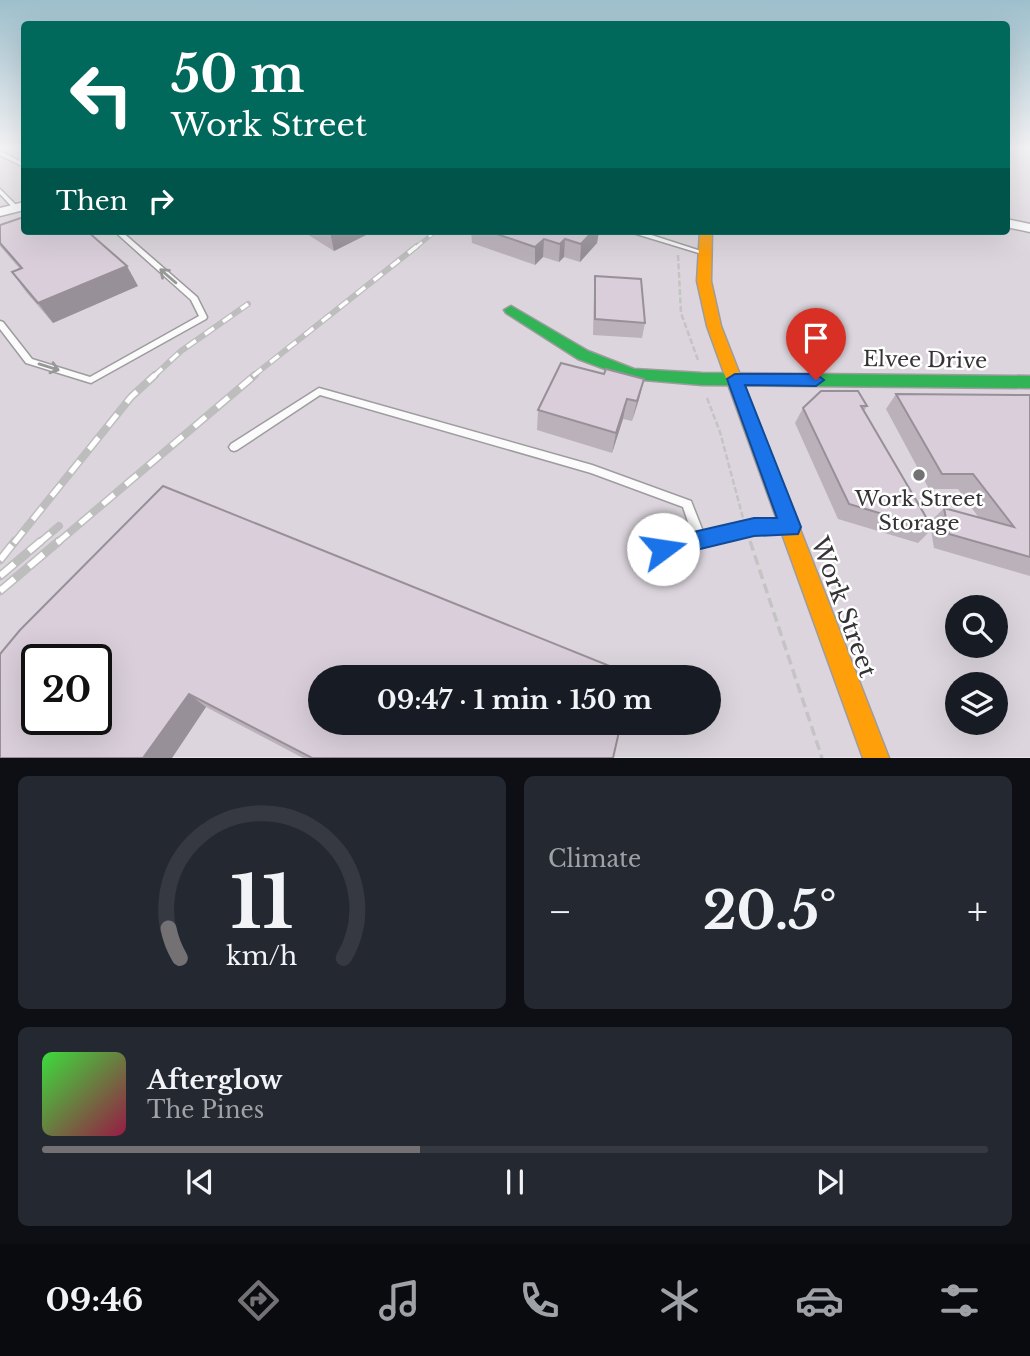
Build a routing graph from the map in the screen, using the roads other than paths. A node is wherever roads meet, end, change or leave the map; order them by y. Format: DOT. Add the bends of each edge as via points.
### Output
graph roads {
  1 [pos="1,195"];
  2 [pos="20,207"];
  3 [pos="0,212"];
  4 [pos="1010,224"];
  5 [pos="1030,228"];
  6 [pos="122,235"];
  7 [pos="645,235"];
  8 [pos="706,235"];
  9 [pos="704,253"];
  10 [pos="511,310"];
  11 [pos="0,324"];
  12 [pos="735,379"];
  13 [pos="1030,382"];
  14 [pos="234,447"];
  15 [pos="791,527"];
  16 [pos="700,540"];
  17 [pos="644,554"];
  18 [pos="876,758"];
  1 -- 2 [label="lane"];
  2 -- 3 [label="street"];
  4 -- 5 [label="street"];
  11 -- 6 [label="lane, one-way" via="29,361 90,380 203,317 194,299"];
  7 -- 9 [label="lane"];
  8 -- 9 [label="street, Work Street"];
  9 -- 12 [label="street, Work Street" via="704,281 715,326"];
  10 -- 12 [label="street, Elvee Drive" via="605,366 653,376"];
  12 -- 13 [label="street, Elvee Drive"];
  12 -- 15 [label="street, Work Street"];
  14 -- 16 [label="lane" via="319,391 592,469 687,504"];
  15 -- 16 [label="lane" via="746,528"];
  15 -- 18 [label="street, Work Street"];
  16 -- 17 [label="lane"];
}
